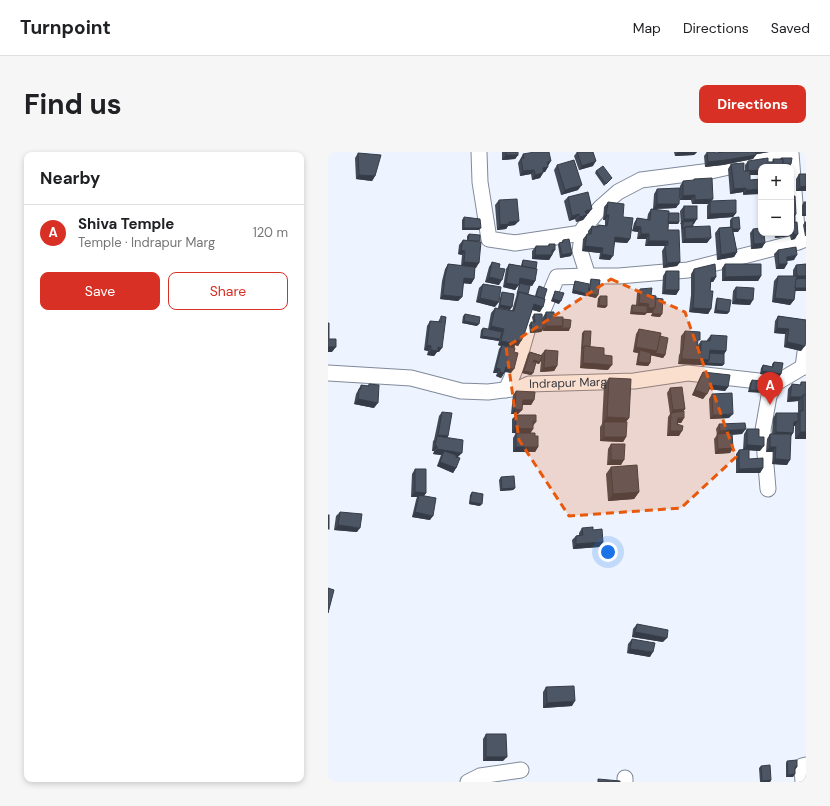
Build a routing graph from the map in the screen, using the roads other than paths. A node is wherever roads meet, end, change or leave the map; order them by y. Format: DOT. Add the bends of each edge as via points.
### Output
graph roads {
  1 [pos="478,152"];
  2 [pos="582,233"];
  3 [pos="804,242"];
  4 [pos="588,276"];
  5 [pos="806,345"];
  6 [pos="804,368"];
  7 [pos="328,372"];
  8 [pos="776,383"];
  9 [pos="506,390"];
  10 [pos="768,489"];
  11 [pos="806,765"];
  12 [pos="521,770"];
  13 [pos="468,782"];
  14 [pos="803,782"];
  1 -- 2 [label="street" via="489,239 515,243"];
  2 -- 3 [label="street" via="600,207 618,192 641,180 711,171 791,153"];
  2 -- 4 [label="street" via="580,251"];
  3 -- 4 [label="street" via="688,270"];
  4 -- 9 [label="street" via="557,277 541,315 532,313"];
  5 -- 6 [label="street"];
  6 -- 8 [label="street"];
  7 -- 9 [label="street, Indrapur Marg" via="411,378 461,391"];
  8 -- 9 [label="street, Indrapur Marg" via="688,372 634,381 529,384"];
  8 -- 10 [label="street" via="770,396 763,430"];
  11 -- 14 [label="street" via="802,766"];
  12 -- 13 [label="street" via="480,776"];
}
